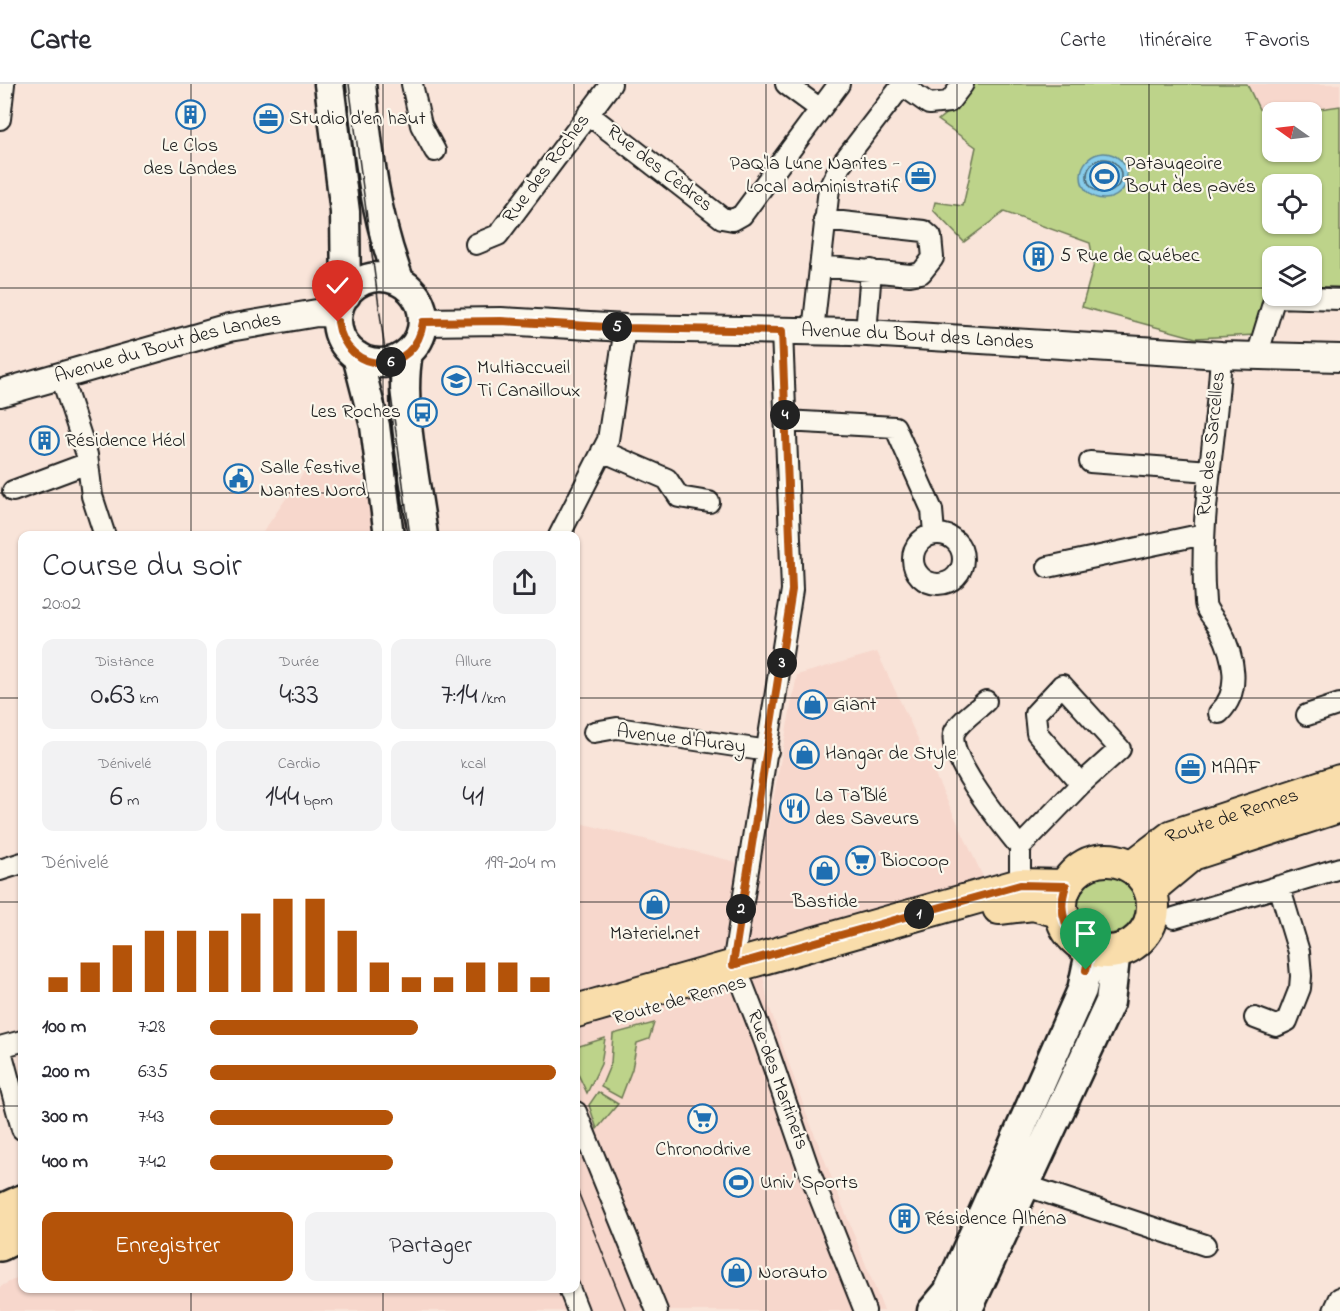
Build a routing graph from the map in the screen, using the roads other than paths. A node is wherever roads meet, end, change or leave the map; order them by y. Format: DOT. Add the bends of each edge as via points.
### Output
graph roads {
  1 [pos="4,84"];
  2 [pos="329,84"];
  3 [pos="361,84"];
  4 [pos="412,84"];
  5 [pos="611,84"];
  6 [pos="786,84"];
  7 [pos="839,84"];
  8 [pos="963,84"];
  9 [pos="902,85"];
  10 [pos="820,109"];
  11 [pos="588,114"];
  12 [pos="0,119"];
  13 [pos="435,151"];
  14 [pos="824,220"];
  15 [pos="476,244"];
  16 [pos="820,266"];
  17 [pos="871,270"];
  18 [pos="400,282"];
  19 [pos="1340,299"];
  20 [pos="342,305"];
  21 [pos="423,322"];
  22 [pos="625,328"];
  23 [pos="782,331"];
  24 [pos="813,331"];
  25 [pos="866,333"];
  26 [pos="408,353"];
  27 [pos="1221,355"];
  28 [pos="357,356"];
  29 [pos="1257,356"];
  30 [pos="1340,358"];
  31 [pos="61,376"];
  32 [pos="0,393"];
  33 [pos="785,421"];
  34 [pos="603,451"];
  35 [pos="1090,462"];
  36 [pos="88,463"];
  37 [pos="1210,471"];
  38 [pos="13,491"];
  39 [pos="710,502"];
  40 [pos="103,531"];
  41 [pos="388,531"];
  42 [pos="422,531"];
  43 [pos="562,531"];
  44 [pos="934,533"];
  45 [pos="1204,534"];
  46 [pos="1048,567"];
  47 [pos="986,701"];
  48 [pos="1340,704"];
  49 [pos="1219,713"];
  50 [pos="1307,715"];
  51 [pos="594,732"];
  52 [pos="768,752"];
  53 [pos="1340,781"];
  54 [pos="1081,784"];
  55 [pos="1340,806"];
  56 [pos="1020,847"];
  57 [pos="18,864"];
  58 [pos="1340,868"];
  59 [pos="0,870"];
  60 [pos="1141,878"];
  61 [pos="1020,885"];
  62 [pos="1279,886"];
  63 [pos="1064,899"];
  64 [pos="1174,918"];
  65 [pos="1103,949"];
  66 [pos="737,974"];
  67 [pos="580,1010"];
  68 [pos="1255,1018"];
  69 [pos="580,1032"];
  70 [pos="18,1042"];
  71 [pos="0,1047"];
  72 [pos="18,1114"];
  73 [pos="580,1122"];
  74 [pos="1024,1185"];
  75 [pos="18,1204"];
  76 [pos="0,1212"];
  77 [pos="18,1235"];
  78 [pos="0,1244"];
  79 [pos="1205,1245"];
  80 [pos="571,1293"];
  81 [pos="1340,1298"];
  82 [pos="578,1311"];
  83 [pos="657,1311"];
  84 [pos="865,1311"];
  85 [pos="932,1311"];
  86 [pos="967,1311"];
  87 [pos="1334,1311"];
  1 -- 12 [label="street"];
  2 -- 20 [label="main road" via="345,212"];
  3 -- 18 [label="main road" via="375,195"];
  4 -- 13 [label="street" via="422,125"];
  5 -- 11 [label="street, Rue des Roches"];
  6 -- 10 [label="street"];
  7 -- 10 [label="street, Rue des Cèdres"];
  8 -- 9 [label="street" via="949,102 929,104"];
  9 -- 14 [label="street" via="840,166 829,188"];
  10 -- 11 [label="street, Rue des Cèdres" via="742,215 733,220 722,218"];
  11 -- 15 [label="street, Rue des Roches" via="498,235"];
  14 -- 16 [label="street"];
  14 -- 17 [label="street" via="917,229 931,237 933,258 921,273"];
  16 -- 17 [label="street"];
  16 -- 24 [label="street"];
  17 -- 25 [label="street"];
  18 -- 20 [label="main road" via="371,278 355,285"];
  18 -- 21 [label="main road" via="417,298"];
  19 -- 29 [label="street" via="1275,297"];
  20 -- 28 [label="main road" via="341,338"];
  20 -- 31 [label="street, Avenue du Bout des Landes" via="229,328"];
  21 -- 22 [label="street, Avenue du Bout des Landes" via="501,321"];
  21 -- 26 [label="main road" via="417,342"];
  22 -- 23 [label="street, Avenue du Bout des Landes"];
  22 -- 34 [label="street"];
  23 -- 24 [label="street, Avenue du Bout des Landes"];
  23 -- 33 [label="street"];
  24 -- 25 [label="street, Avenue du Bout des Landes"];
  25 -- 27 [label="street, Avenue du Bout des Landes"];
  26 -- 28 [label="main road" via="383,363"];
  26 -- 42 [label="main road" via="406,408"];
  27 -- 29 [label="street, Avenue du Bout des Landes"];
  27 -- 37 [label="street, Rue des Sarcelles"];
  28 -- 41 [label="main road" via="375,426"];
  29 -- 30 [label="street, Avenue du Bout des Landes"];
  31 -- 32 [label="street, Avenue du Bout des Landes"];
  31 -- 36 [label="street"];
  33 -- 44 [label="street" via="895,427 932,510"];
  33 -- 52 [label="street" via="792,590"];
  34 -- 39 [label="street" via="668,479 679,497"];
  34 -- 43 [label="street"];
  35 -- 37 [label="street"];
  36 -- 38 [label="street"];
  36 -- 40 [label="street" via="92,496"];
  37 -- 45 [label="street, Rue des Sarcelles"];
  45 -- 46 [label="street, Rue des Sarcelles"];
  45 -- 49 [label="street, Rue des Sarcelles" via="1204,605 1221,630 1235,676 1229,703"];
  47 -- 56 [label="street" via="956,730 952,742 957,757"];
  48 -- 50 [label="street"];
  51 -- 52 [label="street, Avenue d'Auray" via="617,728"];
  52 -- 66 [label="street"];
  53 -- 60 [label="main road, Route de Rennes" via="1173,836"];
  54 -- 54 [label="street" via="1120,749 1062,685 1035,714 1036,733"];
  54 -- 56 [label="street"];
  55 -- 60 [label="main road, Route de Rennes" via="1192,854"];
  56 -- 61 [label="street"];
  57 -- 59 [label="street"];
  58 -- 62 [label="street"];
  60 -- 63 [label="main road" via="1114,860 1095,861 1078,870"];
  60 -- 65 [label="main road" via="1153,909 1147,928 1134,943"];
  61 -- 63 [label="main road, Route de Rennes"];
  61 -- 66 [label="main road, Route de Rennes"];
  62 -- 64 [label="street"];
  62 -- 68 [label="street" via="1299,952 1300,988 1287,1021 1276,1026"];
  63 -- 65 [label="main road" via="1069,931"];
  63 -- 66 [label="main road, Route de Rennes" via="1004,907"];
  65 -- 74 [label="main road" via="1110,1002"];
  65 -- 85 [label="main road" via="948,1292"];
  66 -- 67 [label="main road, Route de Rennes"];
  66 -- 69 [label="main road, Route de Rennes"];
  66 -- 84 [label="street, Rue des Martinets"];
  70 -- 71 [label="street"];
  71 -- 72 [label="street"];
  73 -- 83 [label="street"];
  74 -- 79 [label="street"];
  74 -- 86 [label="main road"];
  75 -- 76 [label="highway"];
  77 -- 78 [label="highway"];
  80 -- 82 [label="street"];
  81 -- 87 [label="street"];
}
